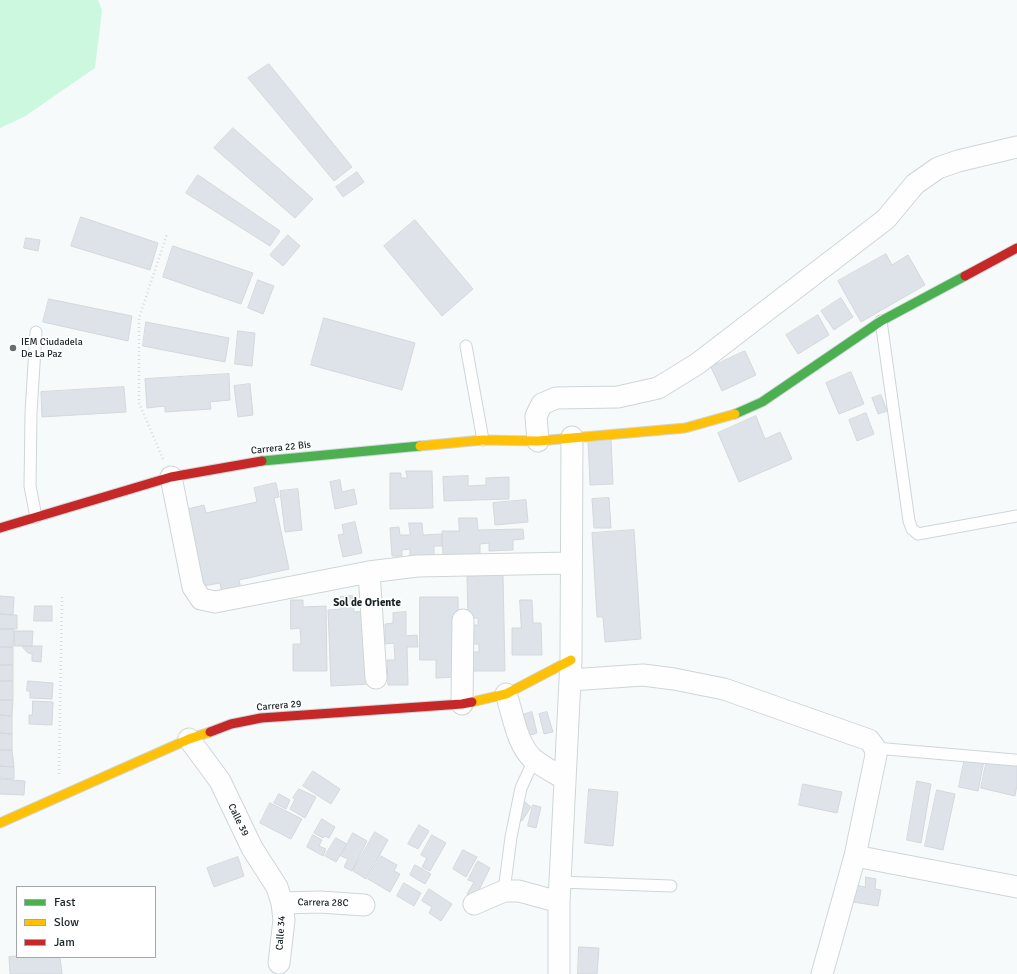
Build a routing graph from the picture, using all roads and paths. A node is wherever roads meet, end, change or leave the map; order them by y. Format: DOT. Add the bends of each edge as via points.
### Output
graph roads {
  1 [pos="1017,147"];
  2 [pos="166,234"];
  3 [pos="1017,248"];
  4 [pos="881,321"];
  5 [pos="36,332"];
  6 [pos="466,346"];
  7 [pos="572,437"];
  8 [pos="483,440"];
  9 [pos="538,441"];
  10 [pos="171,477"];
  11 [pos="1017,516"];
  12 [pos="36,518"];
  13 [pos="0,528"];
  14 [pos="571,563"];
  15 [pos="369,572"];
  16 [pos="62,596"];
  17 [pos="463,620"];
  18 [pos="571,670"];
  19 [pos="376,678"];
  20 [pos="507,696"];
  21 [pos="462,704"];
  22 [pos="360,720"];
  23 [pos="193,746"];
  24 [pos="875,748"];
  25 [pos="534,760"];
  26 [pos="1015,760"];
  27 [pos="565,779"];
  28 [pos="60,796"];
  29 [pos="43,814"];
  30 [pos="0,823"];
  31 [pos="0,832"];
  32 [pos="855,856"];
  33 [pos="671,886"];
  34 [pos="1017,886"];
  35 [pos="504,891"];
  36 [pos="559,892"];
  37 [pos="282,903"];
  38 [pos="474,904"];
  39 [pos="364,905"];
  40 [pos="279,963"];
  41 [pos="559,974"];
  42 [pos="822,974"];
  1 -- 9 [label="street" via="938,168 915,184 886,219 697,364 658,388 618,397 556,398 542,404 536,416"];
  2 -- 10 [label="path" via="139,318 139,403"];
  3 -- 4 [label="street, Carrera 22 Bis"];
  4 -- 7 [label="street, Carrera 22 Bis" via="762,402 737,412 685,428"];
  4 -- 11 [label="lane" via="912,529 918,534"];
  5 -- 12 [label="lane" via="30,486"];
  6 -- 8 [label="lane"];
  7 -- 9 [label="street, Carrera 22 Bis"];
  7 -- 14 [label="street"];
  8 -- 9 [label="street, Carrera 22 Bis"];
  8 -- 10 [label="street, Carrera 22 Bis" via="251,462"];
  10 -- 12 [label="street, Carrera 22 Bis"];
  10 -- 15 [label="street" via="193,587 201,599 215,602"];
  12 -- 13 [label="street, Carrera 22 Bis"];
  14 -- 15 [label="street" via="417,566"];
  14 -- 18 [label="street"];
  15 -- 19 [label="street"];
  16 -- 28 [label="path"];
  17 -- 21 [label="street"];
  18 -- 20 [label="street, Carrera 29"];
  18 -- 24 [label="street" via="643,675 724,689 869,740"];
  18 -- 27 [label="street"];
  20 -- 21 [label="street, Carrera 29"];
  20 -- 22 [label="street, Carrera 29" via="464,709"];
  20 -- 25 [label="street" via="520,740"];
  21 -- 23 [label="street, Carrera 29" via="261,718 231,724"];
  23 -- 28 [label="street, Carrera 29"];
  23 -- 37 [label="street, Calle 39" via="220,781 252,848 277,887"];
  24 -- 26 [label="lane"];
  24 -- 32 [label="street" via="876,755"];
  25 -- 27 [label="street"];
  25 -- 35 [label="lane" via="521,788"];
  27 -- 36 [label="street"];
  28 -- 30 [label="street, Carrera 29"];
  29 -- 31 [label="street"];
  32 -- 34 [label="street"];
  32 -- 42 [label="street"];
  33 -- 36 [label="lane"];
  35 -- 36 [label="street"];
  35 -- 38 [label="street"];
  36 -- 41 [label="street"];
  37 -- 39 [label="street, Carrera 28C"];
  37 -- 40 [label="street, Calle 34" via="284,920"];
}
